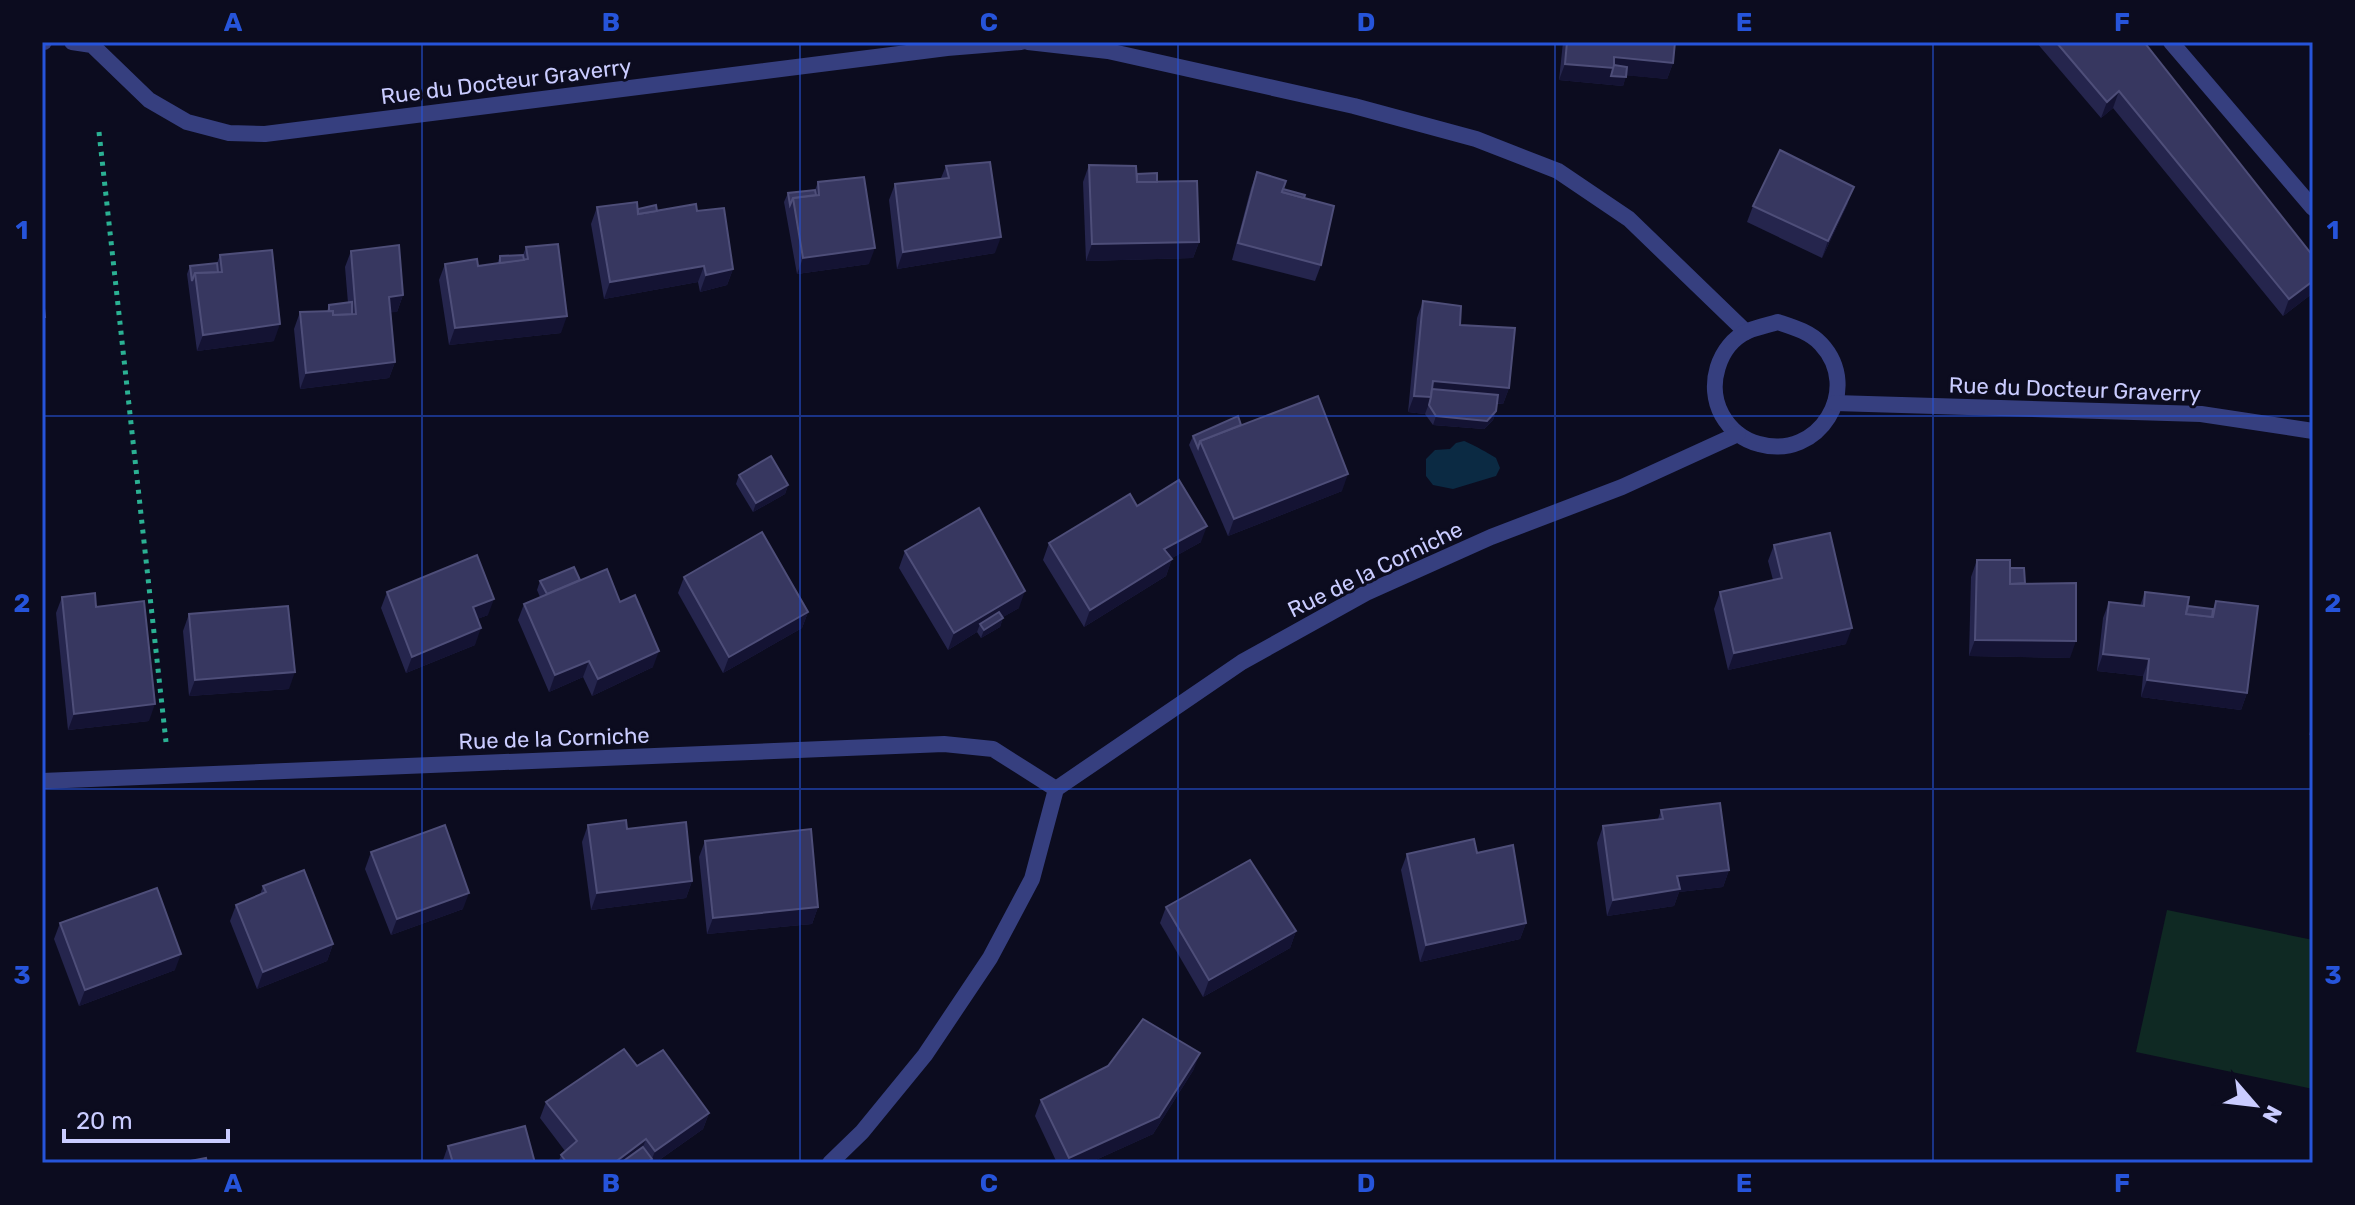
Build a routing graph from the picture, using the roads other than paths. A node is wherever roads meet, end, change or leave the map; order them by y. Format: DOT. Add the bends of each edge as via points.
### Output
graph roads {
  1 [pos="72,42"];
  2 [pos="1021,42"];
  3 [pos="1028,42"];
  4 [pos="2171,42"];
  5 [pos="2313,208"];
  6 [pos="1746,332"];
  7 [pos="1835,403"];
  8 [pos="2313,431"];
  9 [pos="1738,434"];
  10 [pos="42,781"];
  11 [pos="1056,789"];
  12 [pos="830,1163"];
  1 -- 2 [label="street, Rue du Docteur Graverry" via="92,45 149,100 187,122 229,133 265,134"];
  3 -- 6 [label="street" via="1108,51 1354,106 1476,139 1558,171 1629,219"];
  4 -- 5 [label="street"];
  6 -- 7 [label="street" via="1778,322 1802,330 1822,345 1833,363"];
  6 -- 9 [label="street" via="1725,352 1714,380 1718,406"];
  7 -- 8 [label="street, Rue du Docteur Graverry" via="2201,414"];
  7 -- 9 [label="street" via="1830,416 1802,443 1771,448"];
  9 -- 11 [label="street, Rue de la Corniche" via="1366,593 1242,662"];
  10 -- 11 [label="street, Rue de la Corniche" via="944,744 993,749"];
  11 -- 12 [label="street" via="1032,879 990,958 925,1055"];
}
